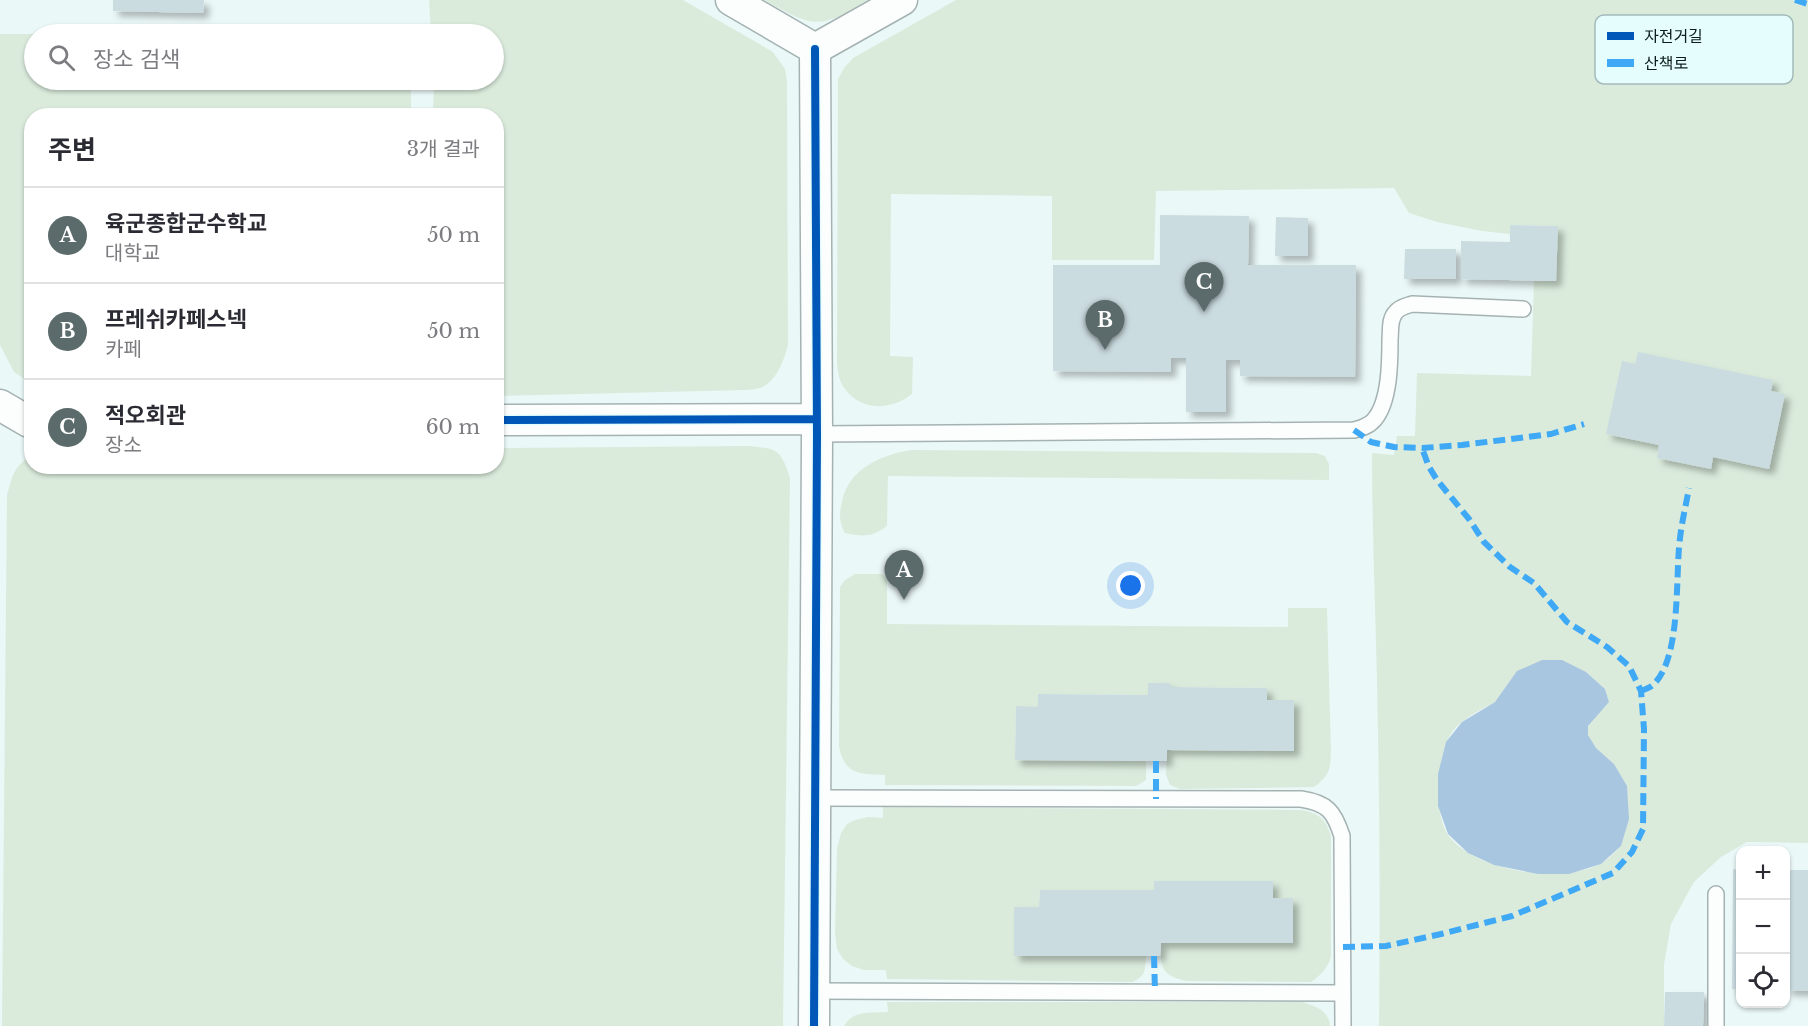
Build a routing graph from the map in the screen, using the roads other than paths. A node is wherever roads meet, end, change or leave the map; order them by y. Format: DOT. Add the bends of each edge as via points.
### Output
graph roads {
  1 [pos="731,0"];
  2 [pos="902,0"];
  3 [pos="815,49"];
  4 [pos="1523,309"];
  5 [pos="0,405"];
  6 [pos="24,419"];
  7 [pos="504,420"];
  8 [pos="24,423"];
  9 [pos="817,426"];
  10 [pos="0,432"];
  11 [pos="815,798"];
  12 [pos="1716,894"];
  13 [pos="814,991"];
  14 [pos="1343,993"];
  15 [pos="814,1026"];
  16 [pos="1343,1026"];
  17 [pos="1716,1026"];
  1 -- 3 [label="street"];
  2 -- 3 [label="street"];
  3 -- 9 [label="street"];
  4 -- 9 [label="lane" via="1412,304 1402,308 1391,323 1386,392 1381,408 1365,427 1354,430"];
  5 -- 6 [label="street"];
  7 -- 9 [label="street"];
  8 -- 10 [label="street"];
  9 -- 11 [label="street"];
  11 -- 13 [label="street"];
  11 -- 14 [label="lane" via="1316,801 1329,809 1342,836"];
  12 -- 17 [label="lane"];
  13 -- 14 [label="lane"];
  13 -- 15 [label="street"];
  14 -- 16 [label="lane"];
}
